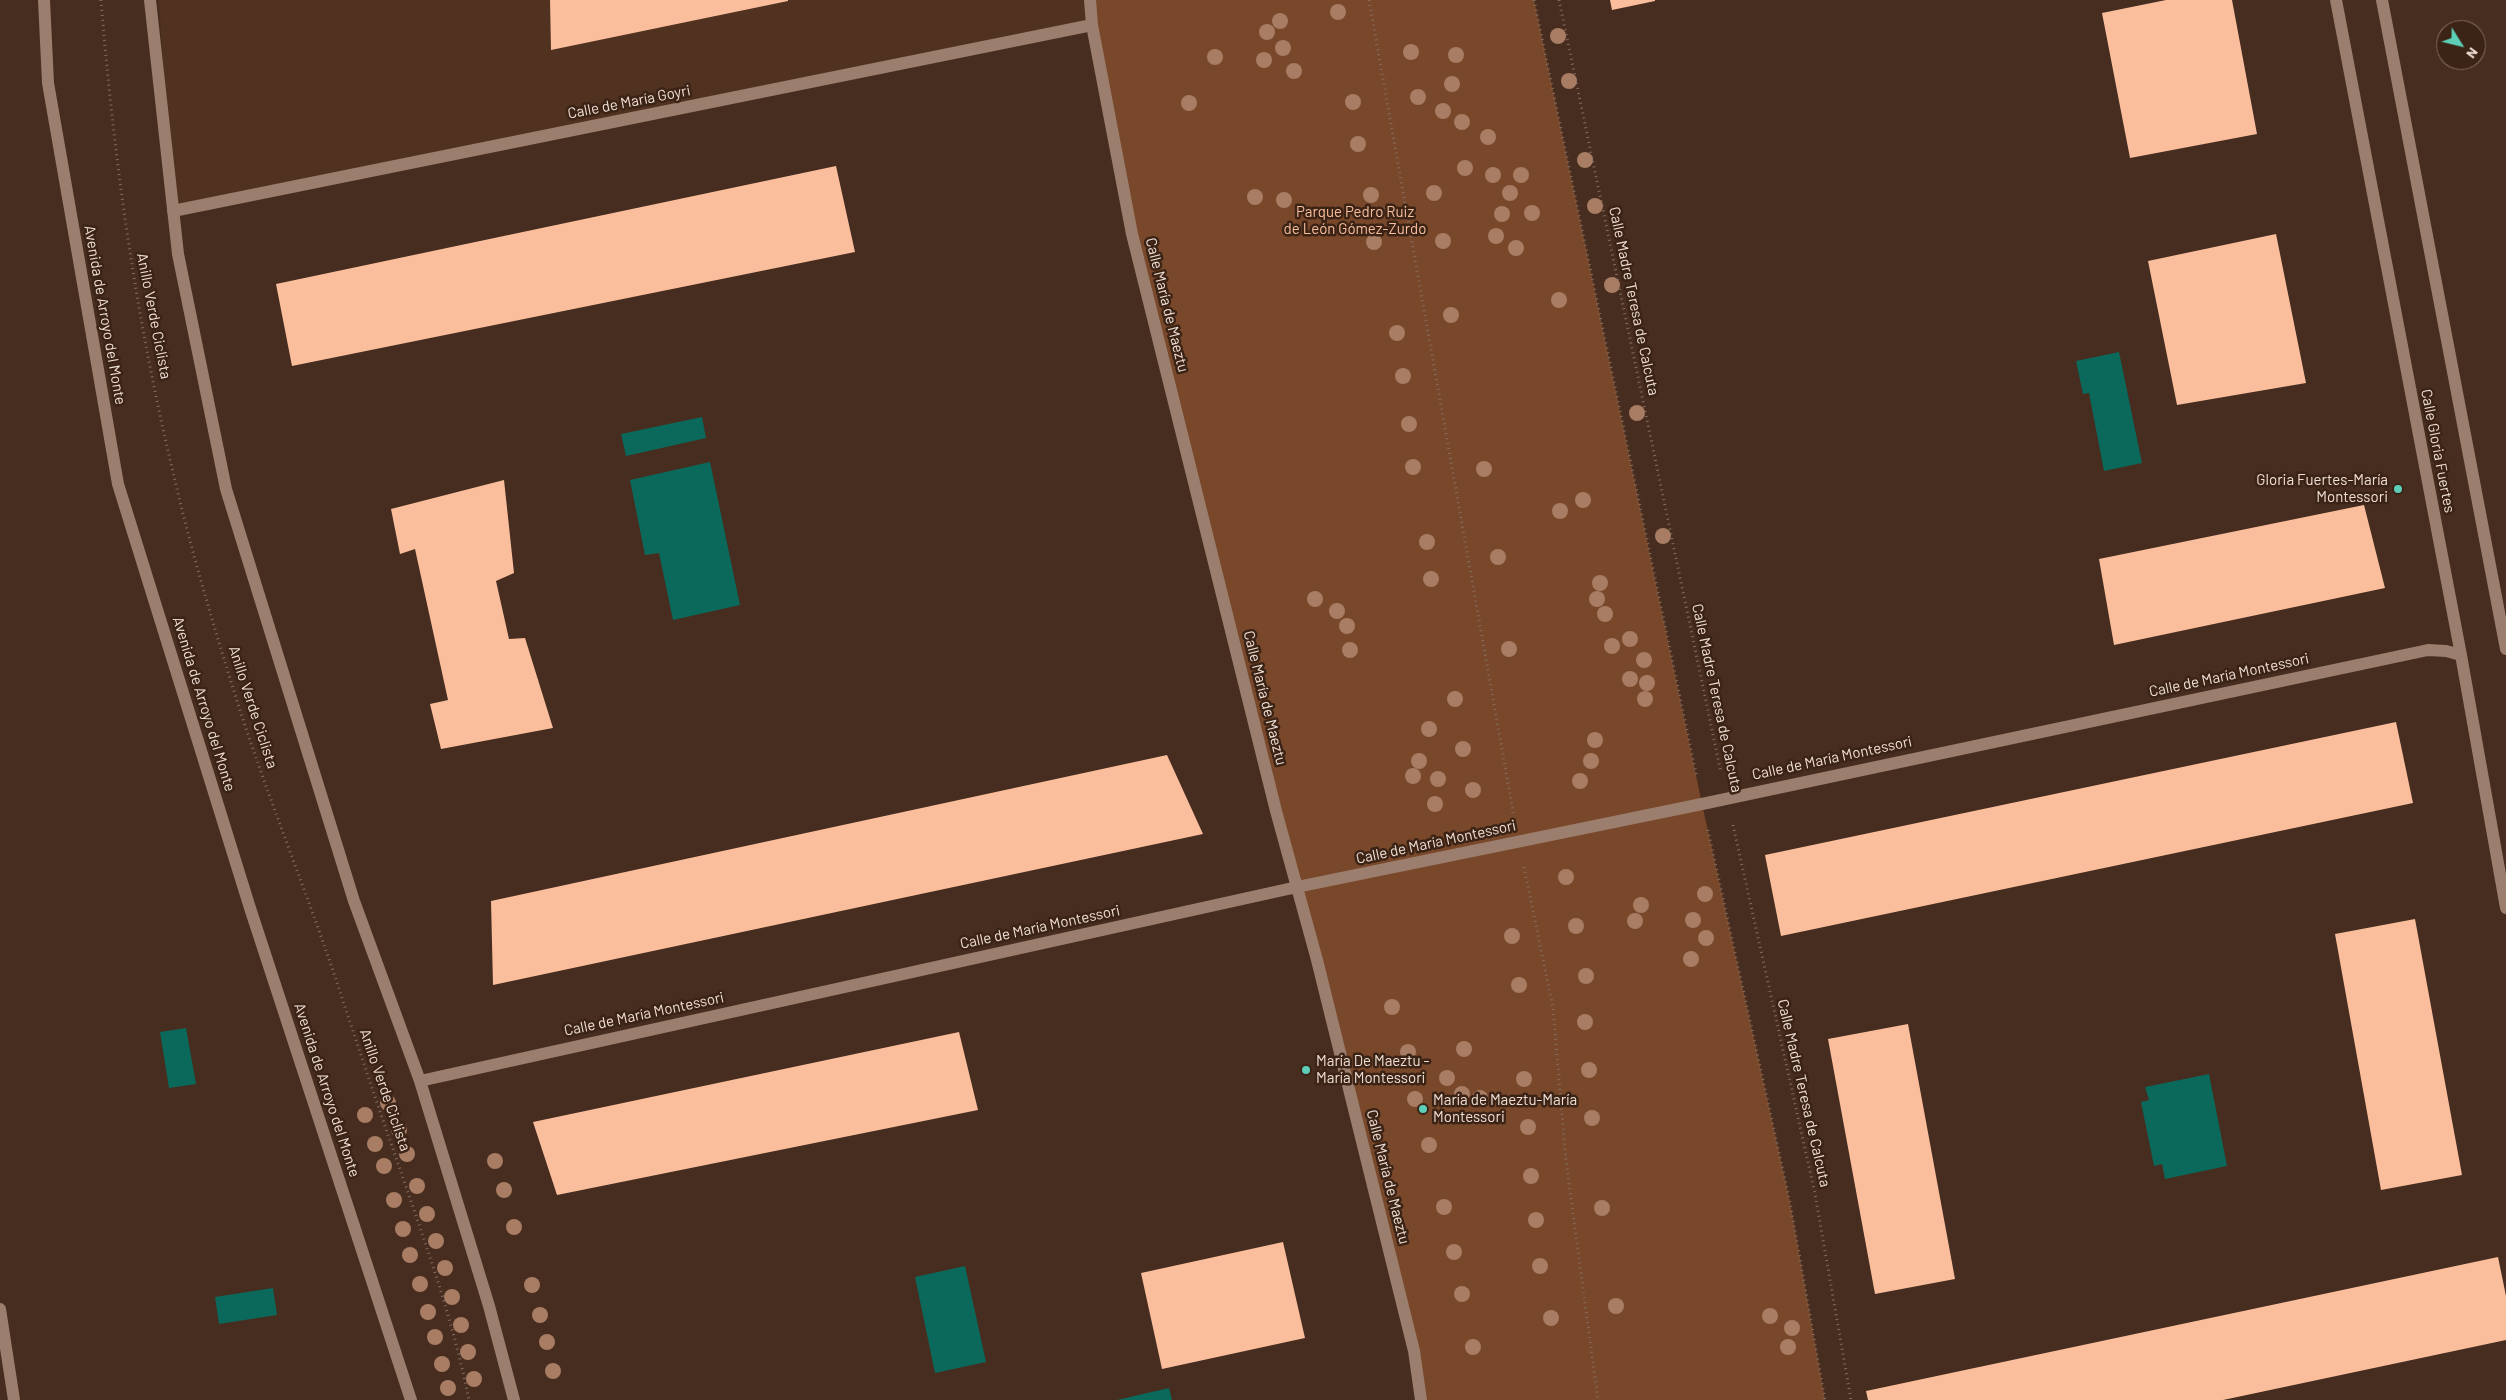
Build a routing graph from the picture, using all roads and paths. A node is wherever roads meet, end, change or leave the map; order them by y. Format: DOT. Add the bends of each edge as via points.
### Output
graph roads {
  1 [pos="44,0"];
  2 [pos="101,0"];
  3 [pos="150,0"];
  4 [pos="1090,0"];
  5 [pos="1369,0"];
  6 [pos="1534,0"];
  7 [pos="1559,0"];
  8 [pos="2336,0"];
  9 [pos="2382,0"];
  10 [pos="1092,25"];
  11 [pos="173,211"];
  12 [pos="2506,649"];
  13 [pos="2461,655"];
  14 [pos="1726,797"];
  15 [pos="1702,804"];
  16 [pos="1518,841"];
  17 [pos="1297,887"];
  18 [pos="2506,908"];
  19 [pos="420,1081"];
  20 [pos="0,1309"];
  21 [pos="14,1400"];
  22 [pos="411,1400"];
  23 [pos="469,1400"];
  24 [pos="514,1400"];
  25 [pos="1421,1400"];
  26 [pos="1598,1400"];
  27 [pos="1825,1400"];
  28 [pos="1851,1400"];
  1 -- 22 [label="street, Avenida de Arroyo del Monte" via="48,83 118,484 250,908"];
  2 -- 23 [label="path, Anillo Verde Ciclista" via="109,99 125,222 174,476 237,700 419,1226"];
  3 -- 11 [label="street"];
  4 -- 10 [label="street, Calle María de Maeztu"];
  5 -- 16 [label="path"];
  6 -- 15 [label="path"];
  7 -- 14 [label="path, Calle Madre Teresa de Calcuta"];
  8 -- 13 [label="street, Calle Gloria Fuertes"];
  9 -- 12 [label="street, Calle Gloria Fuertes"];
  10 -- 11 [label="street, Calle de María Goyri"];
  10 -- 17 [label="street, Calle María de Maeztu" via="1132,234"];
  11 -- 19 [label="street" via="178,254 226,488 354,901"];
  13 -- 14 [label="street, Calle de María Montessori" via="2428,650"];
  13 -- 18 [label="street, Calle Gloria Fuertes"];
  14 -- 15 [label="street, Calle de María Montessori"];
  14 -- 28 [label="path, Calle Madre Teresa de Calcuta" via="1815,1194"];
  15 -- 16 [label="street, Calle de María Montessori"];
  15 -- 27 [label="path" via="1790,1202"];
  16 -- 17 [label="street, Calle de María Montessori"];
  16 -- 26 [label="path" via="1553,1008 1566,1161"];
  17 -- 19 [label="street, Calle de María Montessori"];
  17 -- 25 [label="street, Calle María de Maeztu" via="1412,1341"];
  19 -- 24 [label="street" via="487,1297"];
  20 -- 21 [label="street"];
}
